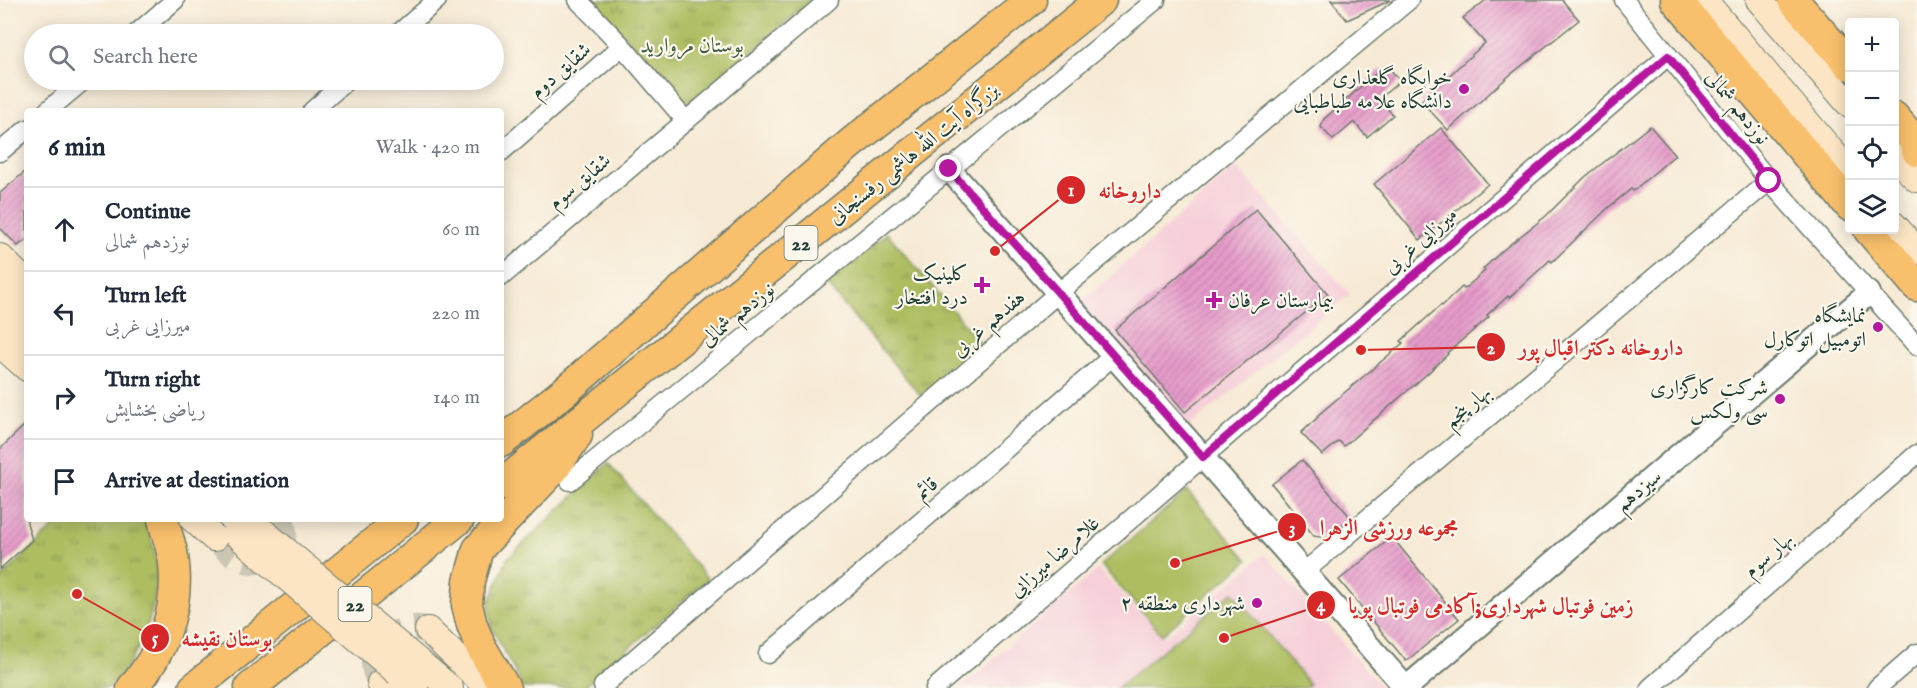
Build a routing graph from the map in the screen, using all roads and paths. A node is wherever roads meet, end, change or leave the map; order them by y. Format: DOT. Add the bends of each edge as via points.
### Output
graph roads {
  1 [pos="175,0"];
  2 [pos="437,0"];
  3 [pos="578,0"];
  4 [pos="829,0"];
  5 [pos="1031,0"];
  6 [pos="1101,0"];
  7 [pos="1156,0"];
  8 [pos="1409,0"];
  9 [pos="1624,0"];
  10 [pos="1676,0"];
  11 [pos="1704,0"];
  12 [pos="1759,0"];
  13 [pos="1793,0"];
  14 [pos="147,24"];
  15 [pos="409,24"];
  16 [pos="622,46"];
  17 [pos="1668,56"];
  18 [pos="1845,59"];
  19 [pos="72,90"];
  20 [pos="336,90"];
  21 [pos="1845,99"];
  22 [pos="51,108"];
  23 [pos="315,108"];
  24 [pos="686,121"];
  25 [pos="1899,123"];
  26 [pos="24,132"];
  27 [pos="504,149"];
  28 [pos="0,152"];
  29 [pos="1903,156"];
  30 [pos="1845,167"];
  31 [pos="949,169"];
  32 [pos="1917,180"];
  33 [pos="1769,181"];
  34 [pos="1845,200"];
  35 [pos="1899,231"];
  36 [pos="1872,234"];
  37 [pos="1917,251"];
  38 [pos="0,256"];
  39 [pos="504,274"];
  40 [pos="24,281"];
  41 [pos="0,285"];
  42 [pos="1917,286"];
  43 [pos="1058,293"];
  44 [pos="1869,293"];
  45 [pos="24,311"];
  46 [pos="0,316"];
  47 [pos="24,340"];
  48 [pos="0,344"];
  49 [pos="1917,346"];
  50 [pos="1113,356"];
  51 [pos="24,365"];
  52 [pos="596,408"];
  53 [pos="504,440"];
  54 [pos="1917,454"];
  55 [pos="1203,457"];
  56 [pos="570,481"];
  57 [pos="504,483"];
  58 [pos="164,522"];
  59 [pos="213,522"];
  60 [pos="399,522"];
  61 [pos="455,522"];
  62 [pos="504,522"];
  63 [pos="504,522"];
  64 [pos="233,525"];
  65 [pos="1304,572"];
  66 [pos="428,630"];
  67 [pos="1917,653"];
  68 [pos="768,654"];
  69 [pos="398,678"];
  70 [pos="603,686"];
  71 [pos="132,688"];
  72 [pos="194,688"];
  73 [pos="250,688"];
  74 [pos="450,688"];
  75 [pos="488,688"];
  76 [pos="505,688"];
  77 [pos="935,688"];
  78 [pos="1406,688"];
  79 [pos="1650,688"];
  80 [pos="1877,688"];
  1 -- 14 [label="street"];
  2 -- 15 [label="street"];
  3 -- 16 [label="street"];
  4 -- 24 [label="street, شقایق سوم"];
  5 -- 53 [label="highway, 22" via="850,144"];
  6 -- 52 [label="highway, بزرگراه آیت الله هاشمی رفسنجانی / 22"];
  7 -- 31 [label="street, نوزدهم شمالی"];
  8 -- 43 [label="street, هفدهم غربی"];
  9 -- 17 [label="street, نوزدهم شمالی"];
  10 -- 34 [label="highway"];
  11 -- 30 [label="main road"];
  12 -- 21 [label="main road"];
  13 -- 18 [label="highway"];
  16 -- 24 [label="street"];
  16 -- 27 [label="street, شقایق دوم"];
  17 -- 33 [label="street, نوزدهم شمالی"];
  17 -- 55 [label="street, میرزایی غربی"];
  19 -- 22 [label="street"];
  20 -- 23 [label="street"];
  24 -- 39 [label="street, شقایق سوم"];
  25 -- 29 [label="highway" via="1913,139"];
  26 -- 28 [label="street"];
  29 -- 32 [label="main road"];
  31 -- 43 [label="street"];
  31 -- 56 [label="street, نوزدهم شمالی"];
  33 -- 44 [label="street, نوزدهم شمالی"];
  33 -- 65 [label="street, بهار پنجم"];
  35 -- 37 [label="main road"];
  36 -- 42 [label="highway"];
  38 -- 40 [label="main road"];
  41 -- 45 [label="main road"];
  43 -- 50 [label="street"];
  43 -- 70 [label="street, هفدهم غربی"];
  44 -- 49 [label="street, نوزدهم شمالی"];
  44 -- 78 [label="street, سیزدهم"];
  46 -- 47 [label="main road"];
  48 -- 51 [label="main road"];
  50 -- 55 [label="street"];
  50 -- 68 [label="street, قائم"];
  52 -- 57 [label="highway, بزرگراه آیت الله هاشمی رفسنجانی / 22"];
  52 -- 63 [label="highway" via="553,470"];
  54 -- 79 [label="street, بهار سوم"];
  55 -- 65 [label="street"];
  55 -- 77 [label="street, غلامرضا میرزایی"];
  58 -- 71 [label="highway" via="174,563 173,604 158,653"];
  59 -- 64 [label="main road"];
  60 -- 72 [label="highway, 22"];
  61 -- 73 [label="highway, 22"];
  62 -- 76 [label="highway" via="478,549 467,605 480,645"];
  64 -- 69 [label="main road, bridge"];
  65 -- 78 [label="street"];
  66 -- 75 [label="main road"];
  67 -- 80 [label="street"];
  69 -- 74 [label="main road"];
}
